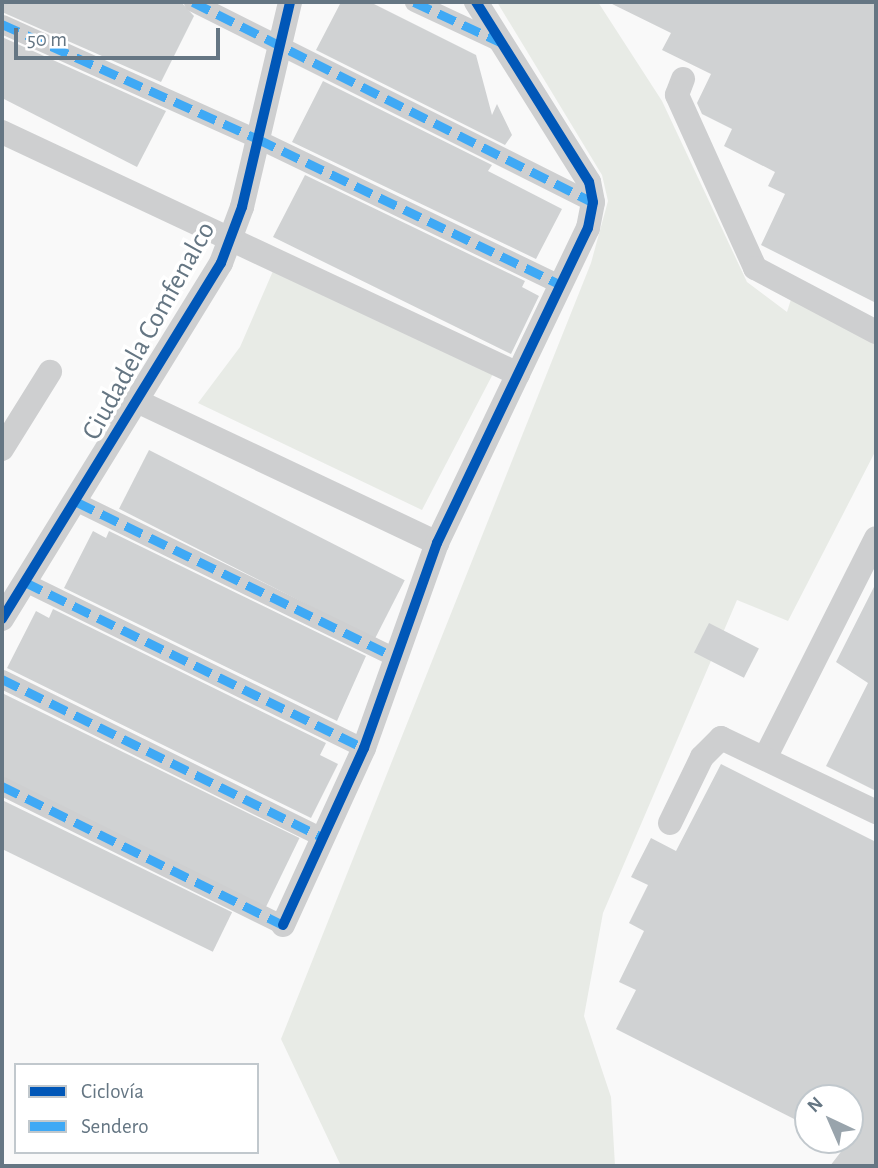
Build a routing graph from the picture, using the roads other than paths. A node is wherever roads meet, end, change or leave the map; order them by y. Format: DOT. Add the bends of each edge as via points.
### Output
graph roads {
  1 [pos="193,2"];
  2 [pos="290,2"];
  3 [pos="414,2"];
  4 [pos="476,2"];
  5 [pos="2,24"];
  6 [pos="502,43"];
  7 [pos="280,45"];
  8 [pos="683,79"];
  9 [pos="2,132"];
  10 [pos="258,139"];
  11 [pos="593,202"];
  12 [pos="231,236"];
  13 [pos="561,285"];
  14 [pos="876,332"];
  15 [pos="50,372"];
  16 [pos="518,374"];
  17 [pos="139,402"];
  18 [pos="2,449"];
  19 [pos="76,502"];
  20 [pos="876,538"];
  21 [pos="438,543"];
  22 [pos="25,582"];
  23 [pos="2,619"];
  24 [pos="395,656"];
  25 [pos="2,679"];
  26 [pos="364,748"];
  27 [pos="766,756"];
  28 [pos="2,786"];
  29 [pos="876,812"];
  30 [pos="670,823"];
  31 [pos="324,838"];
  32 [pos="283,925"];
  1 -- 7 [label="street"];
  2 -- 7 [label="street, Ciudadela Comfenalco"];
  3 -- 6 [label="street"];
  4 -- 6 [label="street"];
  5 -- 10 [label="street"];
  6 -- 11 [label="street" via="589,182"];
  7 -- 10 [label="street, Ciudadela Comfenalco"];
  7 -- 11 [label="street"];
  8 -- 14 [label="street" via="677,95 755,268"];
  9 -- 12 [label="street"];
  10 -- 12 [label="street, Ciudadela Comfenalco"];
  10 -- 13 [label="street"];
  11 -- 13 [label="street" via="588,228"];
  12 -- 16 [label="street"];
  12 -- 17 [label="street, Ciudadela Comfenalco"];
  13 -- 16 [label="street"];
  15 -- 18 [label="street"];
  16 -- 21 [label="street"];
  17 -- 19 [label="street, Ciudadela Comfenalco"];
  17 -- 21 [label="street"];
  19 -- 22 [label="street, Ciudadela Comfenalco"];
  19 -- 24 [label="street"];
  20 -- 27 [label="street"];
  21 -- 24 [label="street"];
  22 -- 23 [label="street, Ciudadela Comfenalco"];
  22 -- 26 [label="street"];
  24 -- 26 [label="street"];
  25 -- 31 [label="street"];
  26 -- 31 [label="street"];
  27 -- 29 [label="street"];
  27 -- 30 [label="street" via="717,740 702,757"];
  28 -- 32 [label="street"];
  31 -- 32 [label="street"];
}
